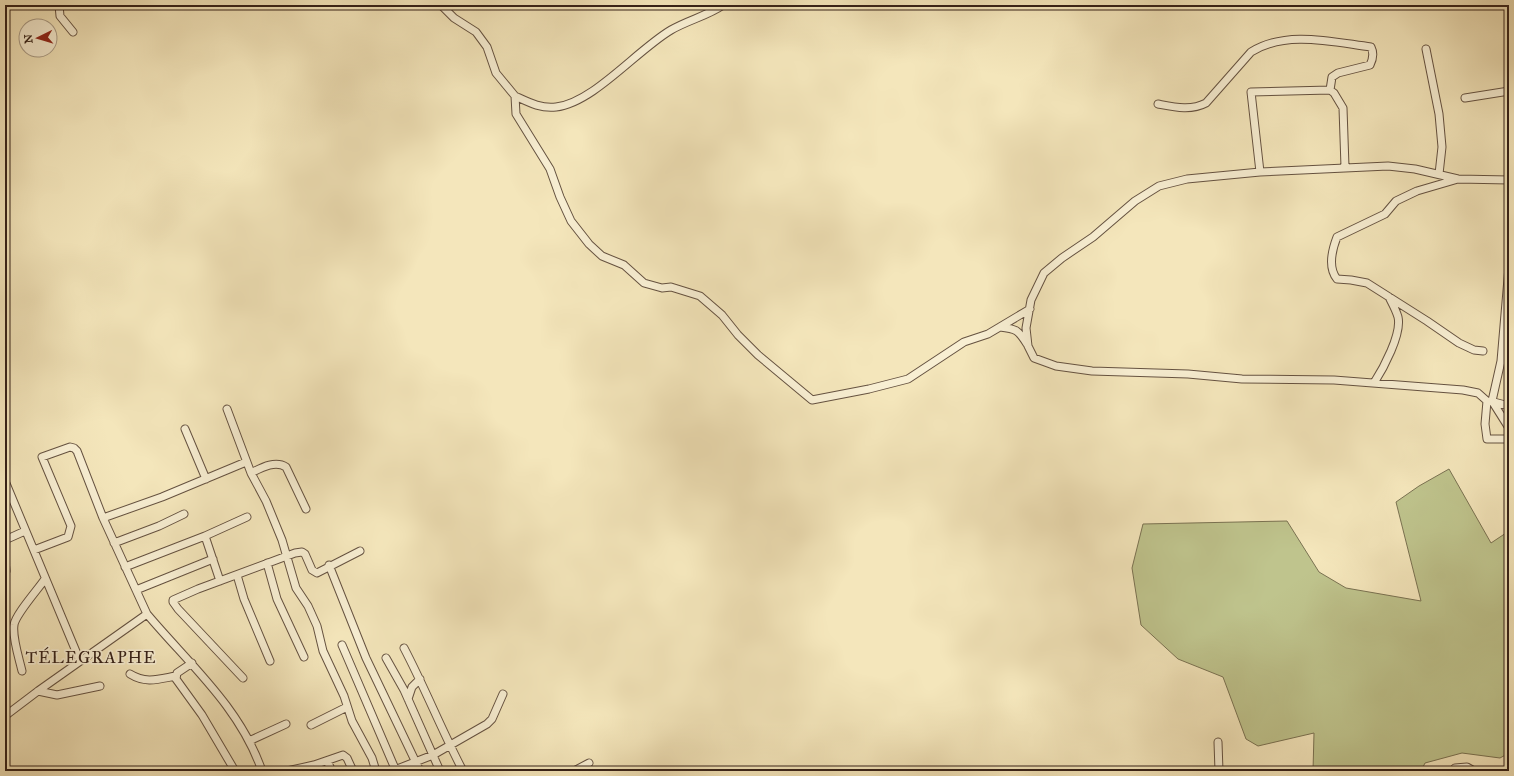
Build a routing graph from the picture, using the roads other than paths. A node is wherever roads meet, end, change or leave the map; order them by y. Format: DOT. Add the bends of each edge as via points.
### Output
graph roads {
  1 [pos="59,5"];
  2 [pos="441,5"];
  3 [pos="723,5"];
  4 [pos="73,32"];
  5 [pos="1426,49"];
  6 [pos="1330,90"];
  7 [pos="1509,91"];
  8 [pos="515,96"];
  9 [pos="1465,98"];
  10 [pos="1158,104"];
  11 [pos="1345,168"];
  12 [pos="1260,172"];
  13 [pos="1439,174"];
  14 [pos="1458,179"];
  15 [pos="1509,180"];
  16 [pos="1509,267"];
  17 [pos="1389,297"];
  18 [pos="1030,309"];
  19 [pos="1000,327"];
  20 [pos="1028,346"];
  21 [pos="1483,351"];
  22 [pos="1374,383"];
  23 [pos="1489,401"];
  24 [pos="1509,406"];
  25 [pos="227,410"];
  26 [pos="1509,428"];
  27 [pos="185,429"];
  28 [pos="1509,439"];
  29 [pos="246,462"];
  30 [pos="251,473"];
  31 [pos="206,479"];
  32 [pos="5,481"];
  33 [pos="306,509"];
  34 [pos="184,514"];
  35 [pos="247,517"];
  36 [pos="103,518"];
  37 [pos="25,531"];
  38 [pos="205,536"];
  39 [pos="5,540"];
  40 [pos="114,543"];
  41 [pos="34,550"];
  42 [pos="360,551"];
  43 [pos="286,555"];
  44 [pos="213,559"];
  45 [pos="5,560"];
  46 [pos="267,563"];
  47 [pos="329,566"];
  48 [pos="125,567"];
  49 [pos="5,574"];
  50 [pos="237,575"];
  51 [pos="45,579"];
  52 [pos="220,581"];
  53 [pos="136,590"];
  54 [pos="147,614"];
  55 [pos="342,645"];
  56 [pos="404,648"];
  57 [pos="304,657"];
  58 [pos="386,658"];
  59 [pos="80,661"];
  60 [pos="270,661"];
  61 [pos="192,664"];
  62 [pos="22,670"];
  63 [pos="130,674"];
  64 [pos="176,676"];
  65 [pos="243,678"];
  66 [pos="420,679"];
  67 [pos="100,686"];
  68 [pos="38,691"];
  69 [pos="503,694"];
  70 [pos="408,699"];
  71 [pos="347,707"];
  72 [pos="5,716"];
  73 [pos="286,724"];
  74 [pos="311,725"];
  75 [pos="249,741"];
  76 [pos="1218,742"];
  77 [pos="450,745"];
  78 [pos="433,755"];
  79 [pos="327,761"];
  80 [pos="415,761"];
  81 [pos="589,763"];
  82 [pos="1455,768"];
  83 [pos="235,771"];
  84 [pos="262,771"];
  85 [pos="287,771"];
  86 [pos="332,771"];
  87 [pos="353,771"];
  88 [pos="376,771"];
  89 [pos="395,771"];
  90 [pos="420,771"];
  91 [pos="440,771"];
  92 [pos="464,771"];
  93 [pos="574,771"];
  94 [pos="1219,771"];
  95 [pos="1474,771"];
  1 -- 4 [label="street" via="60,16"];
  2 -- 8 [label="street" via="454,18 476,32 487,47 496,73"];
  3 -- 8 [label="street" via="672,30 580,100 556,108 538,106"];
  5 -- 13 [label="street" via="1439,114 1442,147"];
  6 -- 10 [label="street" via="1332,77 1338,73 1370,65 1373,52 1371,47 1309,39 1274,42 1251,52 1201,106 1191,108"];
  6 -- 11 [label="street" via="1344,108"];
  6 -- 12 [label="street" via="1251,92"];
  7 -- 9 [label="street"];
  8 -- 19 [label="street" via="516,114 550,169 570,221 589,244 602,256 624,265 644,283 662,288 671,287 700,296 722,315 758,355 812,400 908,379 964,342"];
  11 -- 12 [label="street"];
  11 -- 13 [label="street" via="1388,166 1415,168"];
  12 -- 18 [label="street" via="1187,179 1159,186 1135,201 1093,237 1044,273 1031,300"];
  13 -- 14 [label="street"];
  14 -- 15 [label="street"];
  14 -- 17 [label="street" via="1417,191 1396,201 1385,214 1337,237 1332,250 1333,274 1337,279 1366,283"];
  16 -- 23 [label="street" via="1501,361"];
  17 -- 21 [label="street" via="1459,343"];
  17 -- 22 [label="street" via="1398,318 1398,329 1389,357"];
  18 -- 19 [label="street"];
  18 -- 20 [label="street" via="1026,328"];
  19 -- 20 [label="street" via="1015,329"];
  20 -- 22 [label="street" via="1034,358 1056,366 1092,371"];
  22 -- 23 [label="street" via="1463,390 1478,393"];
  23 -- 24 [label="street"];
  23 -- 26 [label="street"];
  23 -- 28 [label="street" via="1485,424 1487,439"];
  25 -- 29 [label="street"];
  27 -- 31 [label="street"];
  29 -- 30 [label="street"];
  29 -- 31 [label="street"];
  30 -- 33 [label="street" via="272,464 283,465"];
  30 -- 43 [label="street" via="266,501"];
  31 -- 36 [label="street" via="162,498"];
  32 -- 37 [label="street"];
  34 -- 40 [label="street"];
  35 -- 38 [label="street"];
  36 -- 40 [label="street"];
  36 -- 41 [label="street" via="74,448 70,447 42,457 71,526 68,537"];
  37 -- 39 [label="street"];
  37 -- 41 [label="street"];
  38 -- 44 [label="street"];
  38 -- 48 [label="street"];
  40 -- 48 [label="street"];
  41 -- 51 [label="street"];
  42 -- 47 [label="street"];
  43 -- 46 [label="street"];
  43 -- 47 [label="street" via="302,552 317,573"];
  43 -- 71 [label="street" via="296,588 317,626 323,651"];
  44 -- 52 [label="street"];
  44 -- 53 [label="street"];
  45 -- 49 [label="street"];
  46 -- 50 [label="street"];
  46 -- 57 [label="street" via="277,599"];
  47 -- 80 [label="street" via="366,658"];
  48 -- 53 [label="street"];
  50 -- 52 [label="street"];
  50 -- 60 [label="street" via="244,599"];
  51 -- 59 [label="street"];
  51 -- 62 [label="street" via="14,623"];
  52 -- 65 [label="street" via="177,598 173,602"];
  53 -- 54 [label="street"];
  54 -- 59 [label="street"];
  54 -- 61 [label="street"];
  55 -- 89 [label="street"];
  56 -- 66 [label="street"];
  58 -- 70 [label="street"];
  59 -- 68 [label="street"];
  61 -- 64 [label="street"];
  61 -- 75 [label="street" via="229,708"];
  63 -- 64 [label="street" via="146,680"];
  64 -- 83 [label="street"];
  66 -- 70 [label="street" via="412,687"];
  66 -- 77 [label="street"];
  67 -- 68 [label="street" via="57,695"];
  68 -- 72 [label="street"];
  69 -- 77 [label="street" via="492,719 487,724"];
  70 -- 78 [label="street"];
  71 -- 74 [label="street"];
  71 -- 88 [label="street"];
  73 -- 75 [label="street"];
  75 -- 84 [label="street"];
  76 -- 94 [label="street"];
  77 -- 78 [label="street"];
  77 -- 92 [label="street"];
  78 -- 80 [label="street"];
  78 -- 91 [label="street"];
  79 -- 85 [label="street"];
  79 -- 86 [label="street"];
  79 -- 87 [label="street" via="345,756"];
  80 -- 89 [label="street"];
  80 -- 90 [label="street"];
  81 -- 93 [label="street"];
  82 -- 95 [label="street" via="1467,767"];
}
